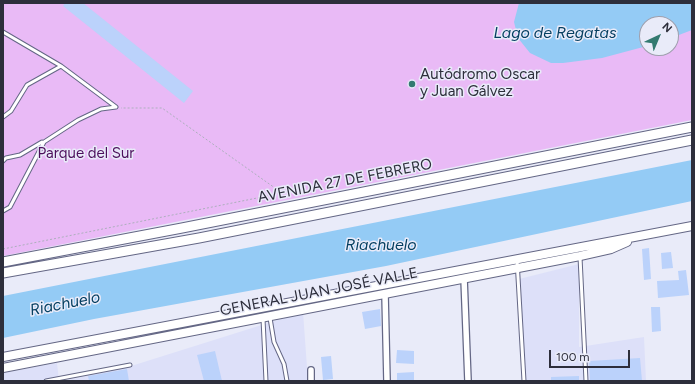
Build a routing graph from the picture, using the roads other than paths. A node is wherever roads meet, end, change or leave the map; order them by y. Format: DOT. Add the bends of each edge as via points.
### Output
graph roads {
  1 [pos="3,32"];
  2 [pos="61,66"];
  3 [pos="3,117"];
  4 [pos="692,127"];
  5 [pos="692,140"];
  6 [pos="44,142"];
  7 [pos="3,161"];
  8 [pos="3,211"];
  9 [pos="692,226"];
  10 [pos="579,252"];
  11 [pos="3,262"];
  12 [pos="518,264"];
  13 [pos="3,273"];
  14 [pos="464,278"];
  15 [pos="385,294"];
  16 [pos="266,317"];
  17 [pos="3,357"];
  18 [pos="130,365"];
  19 [pos="3,368"];
  20 [pos="311,370"];
  21 [pos="46,381"];
  22 [pos="266,381"];
  23 [pos="288,381"];
  24 [pos="311,381"];
  25 [pos="387,381"];
  26 [pos="468,381"];
  27 [pos="524,381"];
  28 [pos="586,381"];
  1 -- 2 [label="lane"];
  2 -- 3 [label="lane" via="27,85 11,111"];
  2 -- 6 [label="lane" via="116,108 100,109"];
  4 -- 11 [label="main road, AVENIDA 27 DE FEBRERO"];
  5 -- 13 [label="main road, AVENIDA 27 DE FEBRERO" via="203,237"];
  6 -- 7 [label="lane"];
  6 -- 8 [label="lane" via="10,207"];
  9 -- 10 [label="main road, GENERAL JUAN JOSÉ VALLE" via="637,236 611,249"];
  10 -- 12 [label="main road, GENERAL JUAN JOSÉ VALLE"];
  10 -- 28 [label="lane"];
  12 -- 14 [label="main road, GENERAL JUAN JOSÉ VALLE"];
  12 -- 17 [label="main road, GENERAL JUAN JOSÉ VALLE"];
  12 -- 27 [label="lane"];
  14 -- 15 [label="main road, GENERAL JUAN JOSÉ VALLE"];
  14 -- 26 [label="street"];
  15 -- 16 [label="main road, GENERAL JUAN JOSÉ VALLE"];
  15 -- 25 [label="street"];
  16 -- 19 [label="main road, GENERAL JUAN JOSÉ VALLE"];
  16 -- 22 [label="lane"];
  16 -- 23 [label="lane"];
  18 -- 21 [label="lane"];
  20 -- 24 [label="street"];
}
